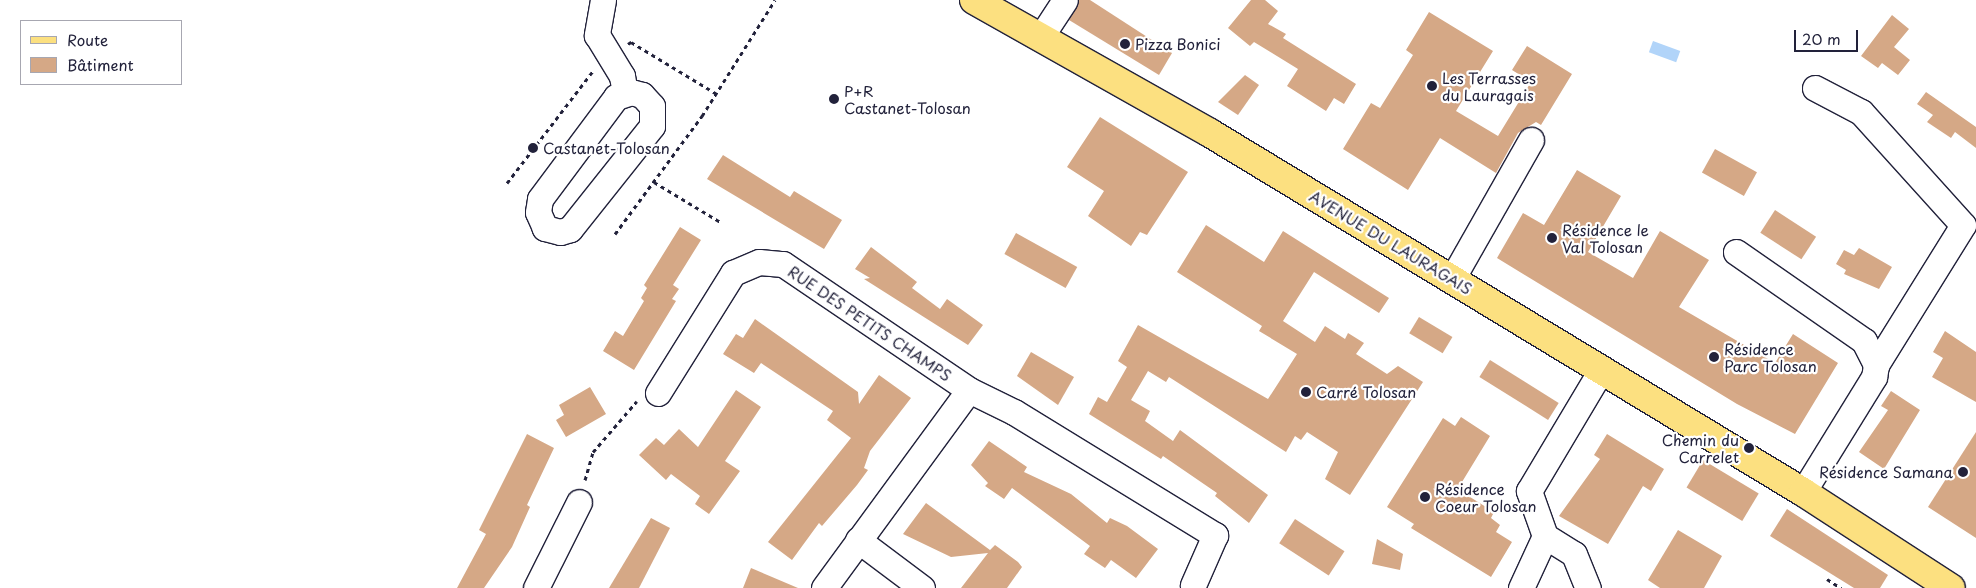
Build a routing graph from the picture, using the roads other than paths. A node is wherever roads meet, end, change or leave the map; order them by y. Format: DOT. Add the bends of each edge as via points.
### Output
graph roads {
  1 [pos="603,0"];
  2 [pos="974,0"];
  3 [pos="1065,0"];
  4 [pos="1040,38"];
  5 [pos="1815,88"];
  6 [pos="626,93"];
  7 [pos="1531,140"];
  8 [pos="1736,252"];
  9 [pos="1452,279"];
  10 [pos="1876,366"];
  11 [pos="1601,370"];
  12 [pos="969,390"];
  13 [pos="658,393"];
  14 [pos="1803,492"];
  15 [pos="578,502"];
  16 [pos="1545,536"];
  17 [pos="858,540"];
  18 [pos="1193,585"];
  19 [pos="536,588"];
  20 [pos="824,588"];
  21 [pos="922,588"];
  22 [pos="1521,588"];
  23 [pos="1588,588"];
  24 [pos="1951,588"];
  1 -- 6 [label="street" via="597,35 622,76"];
  2 -- 4 [label="main road, AVENUE DU LAURAGAIS"];
  3 -- 4 [label="street"];
  4 -- 9 [label="main road, AVENUE DU LAURAGAIS" via="1210,133"];
  5 -- 10 [label="street" via="1861,112 1963,225"];
  6 -- 6 [label="street" via="616,97 540,199 538,212 545,228 560,232 570,229 652,126 654,113 648,100"];
  7 -- 9 [label="street"];
  8 -- 10 [label="street" via="1864,341"];
  9 -- 11 [label="main road, AVENUE DU LAURAGAIS"];
  10 -- 14 [label="street" via="1874,378"];
  11 -- 14 [label="main road, AVENUE DU LAURAGAIS"];
  11 -- 16 [label="street" via="1529,491"];
  12 -- 13 [label="street, RUE DES PETITS CHAMPS" via="783,264 759,262 733,273"];
  12 -- 17 [label="street, RUE DES PETITS CHAMPS"];
  12 -- 18 [label="street, RUE DES PETITS CHAMPS" via="1014,412 1215,535"];
  14 -- 24 [label="main road, AVENUE DU LAURAGAIS"];
  15 -- 19 [label="street"];
  16 -- 22 [label="street"];
  16 -- 23 [label="street" via="1574,554"];
  17 -- 20 [label="street, RUE DES PETITS CHAMPS"];
  17 -- 21 [label="street"];
}
